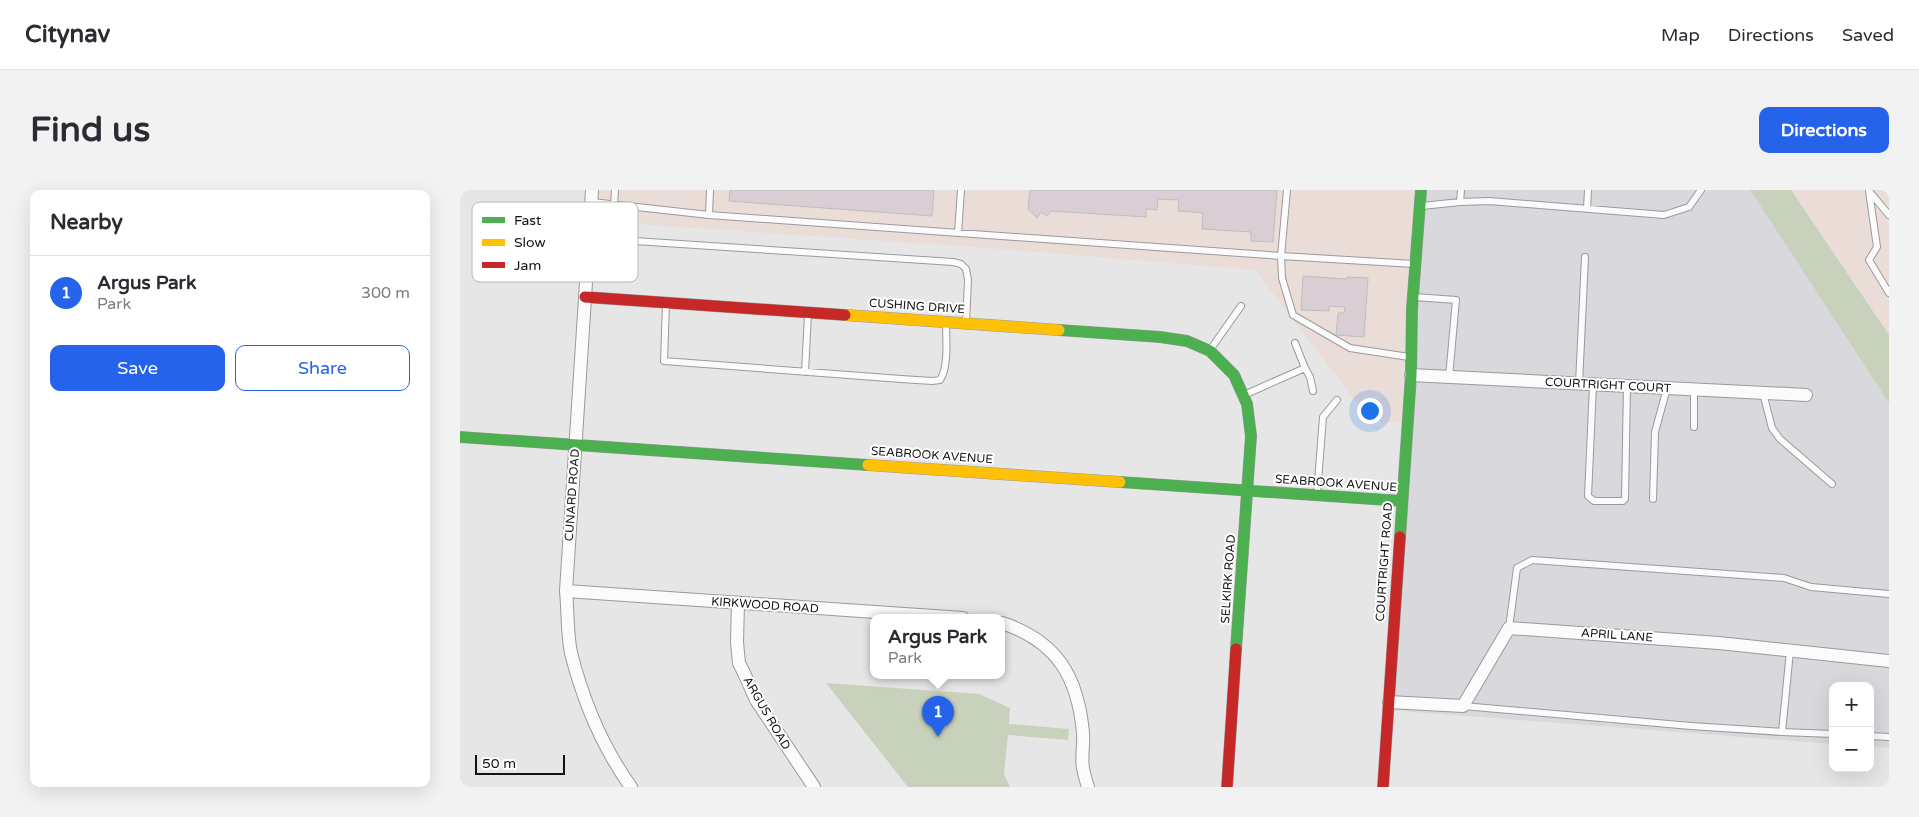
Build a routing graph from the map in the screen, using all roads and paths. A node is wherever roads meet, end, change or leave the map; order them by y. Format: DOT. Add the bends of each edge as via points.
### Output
graph roads {
  1 [pos="710,190"];
  2 [pos="961,190"];
  3 [pos="1287,190"];
  4 [pos="1421,190"];
  5 [pos="1461,190"];
  6 [pos="1588,190"];
  7 [pos="1701,190"];
  8 [pos="1869,190"];
  9 [pos="592,196"];
  10 [pos="608,202"];
  11 [pos="1460,202"];
  12 [pos="1420,206"];
  13 [pos="638,207"];
  14 [pos="1587,209"];
  15 [pos="709,215"];
  16 [pos="1889,215"];
  17 [pos="958,233"];
  18 [pos="638,241"];
  19 [pos="1281,256"];
  20 [pos="1585,257"];
  21 [pos="1416,264"];
  22 [pos="586,282"];
  23 [pos="1889,293"];
  24 [pos="1413,296"];
  25 [pos="585,297"];
  26 [pos="666,303"];
  27 [pos="1241,306"];
  28 [pos="808,313"];
  29 [pos="946,322"];
  30 [pos="966,324"];
  31 [pos="1295,343"];
  32 [pos="1210,351"];
  33 [pos="1411,358"];
  34 [pos="1305,368"];
  35 [pos="805,372"];
  36 [pos="1234,375"];
  37 [pos="1411,375"];
  38 [pos="1449,377"];
  39 [pos="1580,384"];
  40 [pos="1593,385"];
  41 [pos="1627,386"];
  42 [pos="1667,388"];
  43 [pos="1694,390"];
  44 [pos="1313,391"];
  45 [pos="1763,393"];
  46 [pos="1243,395"];
  47 [pos="1806,395"];
  48 [pos="1337,400"];
  49 [pos="1694,427"];
  50 [pos="460,437"];
  51 [pos="575,444"];
  52 [pos="1832,484"];
  53 [pos="1248,490"];
  54 [pos="1317,495"];
  55 [pos="1652,499"];
  56 [pos="1402,501"];
  57 [pos="566,591"];
  58 [pos="1889,594"];
  59 [pos="738,603"];
  60 [pos="903,614"];
  61 [pos="1005,624"];
  62 [pos="1509,628"];
  63 [pos="1790,651"];
  64 [pos="1889,661"];
  65 [pos="1389,702"];
  66 [pos="1463,706"];
  67 [pos="1782,732"];
  68 [pos="1829,734"];
  69 [pos="1874,736"];
  70 [pos="1889,737"];
  71 [pos="631,787"];
  72 [pos="814,787"];
  73 [pos="1088,787"];
  74 [pos="1227,787"];
  75 [pos="1383,787"];
  1 -- 15 [label="lane"];
  2 -- 17 [label="lane"];
  3 -- 19 [label="lane"];
  4 -- 12 [label="street, COURTRIGHT ROAD"];
  5 -- 11 [label="lane"];
  6 -- 14 [label="lane"];
  7 -- 14 [label="lane" via="1689,207 1664,215"];
  8 -- 16 [label="lane"];
  8 -- 23 [label="lane" via="1877,247 1869,260"];
  9 -- 10 [label="lane"];
  11 -- 12 [label="lane"];
  11 -- 14 [label="lane" via="1489,201"];
  12 -- 21 [label="street, COURTRIGHT ROAD"];
  13 -- 15 [label="lane"];
  15 -- 17 [label="lane"];
  17 -- 19 [label="lane"];
  18 -- 30 [label="lane" via="961,264 966,269 968,280"];
  19 -- 21 [label="lane"];
  19 -- 33 [label="lane" via="1282,278 1293,315 1350,348"];
  20 -- 39 [label="lane"];
  21 -- 24 [label="street, COURTRIGHT ROAD"];
  22 -- 25 [label="street, CUNARD ROAD"];
  24 -- 33 [label="street, COURTRIGHT ROAD"];
  24 -- 38 [label="lane" via="1456,300"];
  25 -- 26 [label="street, CUSHING DRIVE"];
  25 -- 51 [label="street, CUNARD ROAD"];
  26 -- 28 [label="street, CUSHING DRIVE"];
  26 -- 35 [label="lane" via="664,362"];
  27 -- 32 [label="lane"];
  28 -- 29 [label="street, CUSHING DRIVE"];
  28 -- 35 [label="lane"];
  29 -- 30 [label="street, CUSHING DRIVE"];
  29 -- 35 [label="lane" via="945,365 940,380"];
  30 -- 32 [label="street, CUSHING DRIVE" via="1160,337 1187,341"];
  31 -- 34 [label="lane"];
  32 -- 36 [label="street, CUSHING DRIVE"];
  33 -- 37 [label="street, COURTRIGHT ROAD"];
  34 -- 44 [label="lane"];
  34 -- 46 [label="lane"];
  36 -- 46 [label="street, SELKIRK ROAD"];
  37 -- 38 [label="street, COURTRIGHT COURT"];
  37 -- 56 [label="street, COURTRIGHT ROAD"];
  38 -- 39 [label="street, COURTRIGHT COURT"];
  39 -- 40 [label="street, COURTRIGHT COURT"];
  40 -- 41 [label="street, COURTRIGHT COURT"];
  40 -- 41 [label="lane" via="1589,498 1623,502 1626,499"];
  41 -- 42 [label="street, COURTRIGHT COURT"];
  42 -- 43 [label="street, COURTRIGHT COURT"];
  42 -- 55 [label="lane" via="1655,432"];
  43 -- 45 [label="street, COURTRIGHT COURT"];
  43 -- 49 [label="lane"];
  45 -- 47 [label="street, COURTRIGHT COURT"];
  45 -- 52 [label="lane" via="1776,434"];
  46 -- 53 [label="street, SELKIRK ROAD" via="1251,436"];
  48 -- 54 [label="lane" via="1323,418"];
  50 -- 51 [label="street, SEABROOK AVENUE"];
  51 -- 53 [label="street, SEABROOK AVENUE"];
  51 -- 57 [label="street, CUNARD ROAD"];
  53 -- 54 [label="street, SEABROOK AVENUE"];
  53 -- 74 [label="street, SELKIRK ROAD"];
  54 -- 56 [label="street, SEABROOK AVENUE"];
  56 -- 65 [label="street, COURTRIGHT ROAD"];
  57 -- 59 [label="street, KIRKWOOD ROAD"];
  57 -- 71 [label="street, CUNARD ROAD" via="571,652 589,710"];
  58 -- 62 [label="lane" via="1811,587 1784,578 1532,560 1517,568"];
  59 -- 60 [label="street, KIRKWOOD ROAD"];
  59 -- 72 [label="street, ARGUS ROAD" via="739,663 756,700"];
  61 -- 73 [label="street" via="1040,642 1065,667 1080,706 1083,767"];
  62 -- 63 [label="street, APRIL LANE"];
  62 -- 66 [label="street"];
  63 -- 64 [label="street, APRIL LANE"];
  63 -- 67 [label="lane"];
  65 -- 66 [label="street"];
  65 -- 75 [label="street, COURTRIGHT ROAD"];
  66 -- 67 [label="lane"];
  67 -- 68 [label="lane"];
  69 -- 70 [label="lane"];
}
